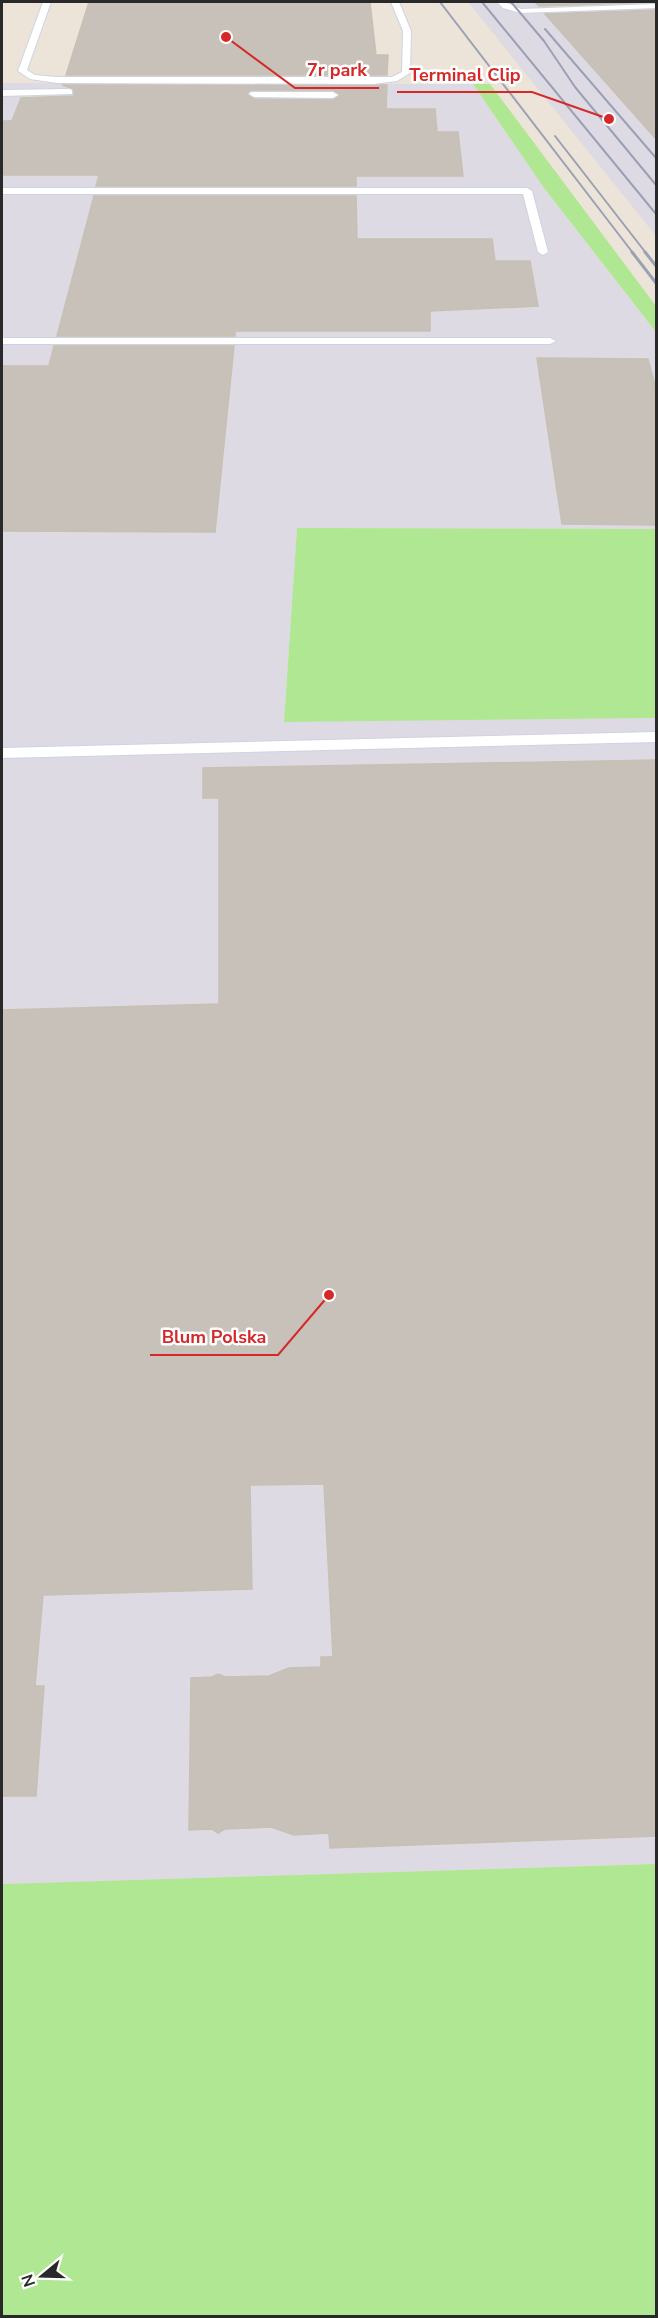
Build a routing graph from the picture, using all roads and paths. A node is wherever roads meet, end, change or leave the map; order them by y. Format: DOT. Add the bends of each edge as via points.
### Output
graph roads {
  1 [pos="47,2"];
  2 [pos="395,2"];
  3 [pos="501,2"];
  4 [pos="657,6"];
  5 [pos="82,92"];
  6 [pos="2,93"];
  7 [pos="242,94"];
  8 [pos="333,95"];
  9 [pos="2,191"];
  10 [pos="543,252"];
  11 [pos="2,341"];
  12 [pos="550,341"];
  13 [pos="657,737"];
  14 [pos="2,753"];
  1 -- 2 [label="lane" via="22,70 33,77 362,81 394,79 406,74 407,31"];
  3 -- 4 [label="lane" via="520,11"];
  5 -- 6 [label="lane"];
  7 -- 8 [label="lane"];
  9 -- 10 [label="lane" via="527,191"];
  11 -- 12 [label="lane"];
  13 -- 14 [label="lane"];
}
